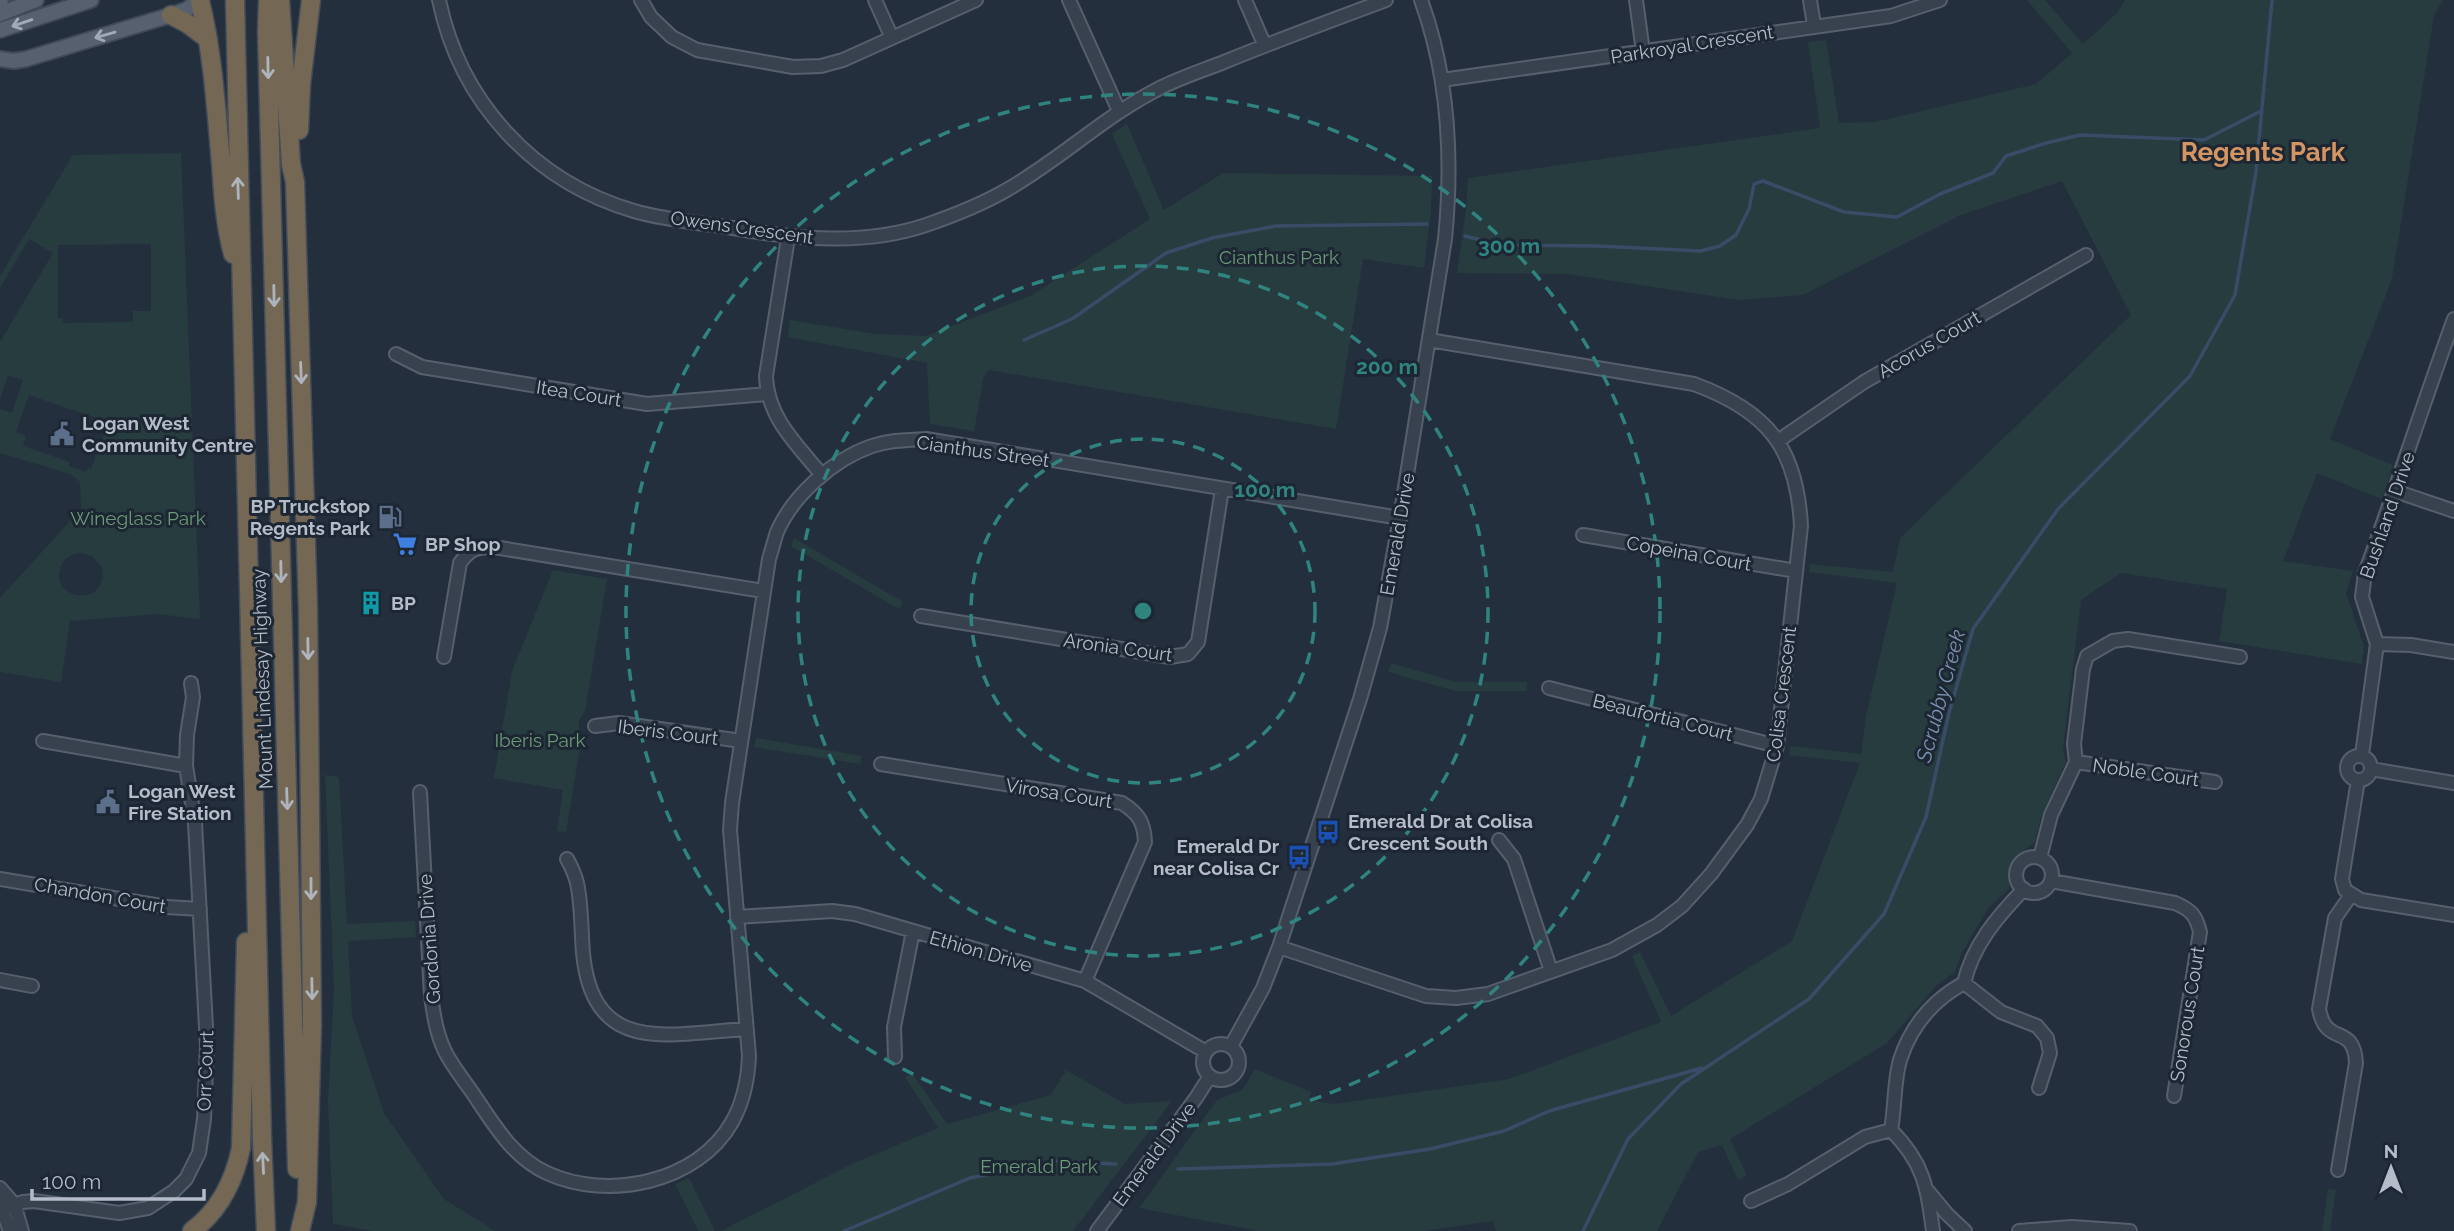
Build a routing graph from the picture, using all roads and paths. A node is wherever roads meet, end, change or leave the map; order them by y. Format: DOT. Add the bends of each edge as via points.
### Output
graph roads {
  1 [pos="36,0"];
  2 [pos="91,0"];
  3 [pos="200,0"];
  4 [pos="235,0"];
  5 [pos="268,0"];
  6 [pos="280,0"];
  7 [pos="311,0"];
  8 [pos="439,0"];
  9 [pos="641,0"];
  10 [pos="875,0"];
  11 [pos="976,0"];
  12 [pos="1069,0"];
  13 [pos="1245,0"];
  14 [pos="1386,0"];
  15 [pos="1421,0"];
  16 [pos="1636,0"];
  17 [pos="1810,0"];
  18 [pos="1940,0"];
  19 [pos="0,14"];
  20 [pos="171,15"];
  21 [pos="1814,25"];
  22 [pos="0,30"];
  23 [pos="892,38"];
  24 [pos="208,39"];
  25 [pos="1265,46"];
  26 [pos="1643,52"];
  27 [pos="0,60"];
  28 [pos="1442,80"];
  29 [pos="1119,111"];
  30 [pos="295,182"];
  31 [pos="788,238"];
  32 [pos="2086,255"];
  33 [pos="240,281"];
  34 [pos="2454,320"];
  35 [pos="1429,340"];
  36 [pos="396,354"];
  37 [pos="766,394"];
  38 [pos="1778,441"];
  39 [pos="822,475"];
  40 [pos="1223,489"];
  41 [pos="2395,491"];
  42 [pos="2454,511"];
  43 [pos="1401,519"];
  44 [pos="1583,535"];
  45 [pos="1796,571"];
  46 [pos="763,591"];
  47 [pos="921,616"];
  48 [pos="2377,644"];
  49 [pos="2454,652"];
  50 [pos="444,657"];
  51 [pos="2240,657"];
  52 [pos="191,683"];
  53 [pos="1549,688"];
  54 [pos="595,726"];
  55 [pos="43,741"];
  56 [pos="741,741"];
  57 [pos="1777,746"];
  58 [pos="2361,755"];
  59 [pos="2076,762"];
  60 [pos="881,764"];
  61 [pos="186,766"];
  62 [pos="2371,769"];
  63 [pos="2358,780"];
  64 [pos="2215,782"];
  65 [pos="2454,783"];
  66 [pos="419,792"];
  67 [pos="1499,840"];
  68 [pos="2040,858"];
  69 [pos="567,859"];
  70 [pos="0,879"];
  71 [pos="2051,881"];
  72 [pos="2024,889"];
  73 [pos="2351,895"];
  74 [pos="256,898"];
  75 [pos="200,909"];
  76 [pos="2454,915"];
  77 [pos="737,917"];
  78 [pos="913,931"];
  79 [pos="1279,947"];
  80 [pos="1551,971"];
  81 [pos="0,980"];
  82 [pos="1086,981"];
  83 [pos="1964,984"];
  84 [pos="32,986"];
  85 [pos="747,1029"];
  86 [pos="1231,1046"];
  87 [pos="1206,1052"];
  88 [pos="895,1057"];
  89 [pos="1210,1076"];
  90 [pos="2039,1088"];
  91 [pos="2174,1096"];
  92 [pos="1891,1130"];
  93 [pos="2338,1170"];
  94 [pos="0,1188"];
  95 [pos="1928,1191"];
  96 [pos="1751,1201"];
  97 [pos="6,1206"];
  98 [pos="2033,1230"];
  99 [pos="10,1231"];
  100 [pos="22,1231"];
  101 [pos="192,1231"];
  102 [pos="266,1231"];
  103 [pos="300,1231"];
  104 [pos="1097,1231"];
  105 [pos="1933,1231"];
  106 [pos="1954,1231"];
  107 [pos="1962,1231"];
  108 [pos="2018,1231"];
  109 [pos="2130,1231"];
  1 -- 19 [label="main road"];
  2 -- 22 [label="main road, one-way"];
  3 -- 20 [label="main road"];
  3 -- 24 [label="highway"];
  33 -- 4 [label="highway, Mount Lindesay Highway, one-way"];
  5 -- 103 [label="highway, Mount Lindesay Highway, one-way"];
  6 -- 30 [label="highway"];
  7 -- 30 [label="highway" via="300,84"];
  8 -- 31 [label="street, Owens Crescent" via="459,59 481,102 505,132 560,179 593,197 635,211"];
  9 -- 23 [label="street" via="672,37 697,50 793,67 843,60"];
  10 -- 23 [label="street"];
  11 -- 23 [label="street"];
  12 -- 29 [label="street"];
  13 -- 25 [label="street"];
  14 -- 25 [label="street, Owens Crescent"];
  15 -- 28 [label="street, Emerald Drive"];
  16 -- 26 [label="street"];
  17 -- 21 [label="street"];
  18 -- 21 [label="street, Parkroyal Crescent" via="1891,16"];
  20 -- 24 [label="highway"];
  20 -- 27 [label="main road, one-way" via="26,59"];
  21 -- 26 [label="street, Parkroyal Crescent"];
  24 -- 33 [label="highway" via="226,229"];
  25 -- 29 [label="street, Owens Crescent" via="1163,86"];
  26 -- 28 [label="street, Parkroyal Crescent"];
  28 -- 35 [label="street, Emerald Drive" via="1448,117 1449,199"];
  29 -- 31 [label="street, Owens Crescent" via="1003,192 924,226 867,236"];
  30 -- 103 [label="highway, one-way" via="308,609 312,1025 307,1202"];
  31 -- 37 [label="street"];
  32 -- 38 [label="street, Acorus Court" via="1864,382"];
  33 -- 74 [label="highway, Mount Lindesay Highway"];
  34 -- 41 [label="street, Bushland Drive"];
  35 -- 38 [label="street, Colisa Crescent" via="1694,384 1745,408"];
  35 -- 43 [label="street, Emerald Drive"];
  36 -- 37 [label="street, Itea Court" via="422,367 647,404"];
  37 -- 39 [label="street" via="783,427"];
  38 -- 45 [label="street, Colisa Crescent" via="1799,495"];
  39 -- 40 [label="street, Cianthus Street" via="871,446 926,439"];
  39 -- 46 [label="street, Cianthus Street" via="778,531"];
  40 -- 43 [label="street, Cianthus Street"];
  40 -- 47 [label="street, Aronia Court" via="1198,642 1188,654 1170,657"];
  41 -- 42 [label="street"];
  41 -- 48 [label="street, Bushland Drive" via="2362,589"];
  43 -- 79 [label="street, Emerald Drive" via="1371,664"];
  44 -- 45 [label="street, Copeina Court"];
  45 -- 57 [label="street, Colisa Crescent"];
  46 -- 50 [label="street" via="478,547 460,563"];
  46 -- 56 [label="street, Cianthus Street"];
  48 -- 49 [label="street"];
  48 -- 58 [label="street, Bushland Drive"];
  51 -- 59 [label="street" via="2128,639 2095,650 2087,656 2083,669"];
  52 -- 61 [label="street, Orr Court"];
  53 -- 57 [label="street, Beaufortia Court"];
  54 -- 56 [label="street, Iberis Court" via="619,723"];
  55 -- 61 [label="street"];
  56 -- 77 [label="street, Cianthus Street" via="730,830"];
  57 -- 80 [label="street, Colisa Crescent" via="1761,799 1747,825 1682,905 1629,942"];
  58 -- 62 [label="street" via="2369,760"];
  58 -- 63 [label="street, Bushland Drive" via="2352,757 2346,766 2349,775"];
  59 -- 64 [label="street, Noble Court"];
  59 -- 68 [label="street" via="2051,815"];
  60 -- 82 [label="street, Virosa Court" via="1122,803 1136,813 1144,825 1145,842"];
  61 -- 75 [label="street, Orr Court"];
  62 -- 63 [label="street" via="2367,778"];
  62 -- 65 [label="street"];
  63 -- 73 [label="street, Bushland Drive" via="2342,879"];
  66 -- 85 [label="street, Gordonia Drive" via="436,1029 447,1056 521,1156 546,1173 598,1187 674,1173 716,1143 731,1124 748,1078"];
  67 -- 80 [label="street" via="1514,859"];
  68 -- 71 [label="street" via="2049,865"];
  68 -- 72 [label="street" via="2028,857 2017,869 2017,880"];
  69 -- 85 [label="street" via="577,882 590,989 613,1022 651,1035"];
  70 -- 75 [label="street, Chandon Court"];
  71 -- 72 [label="street" via="2039,892"];
  71 -- 91 [label="street, Sonorous Court" via="2175,903 2197,918 2200,932"];
  72 -- 83 [label="street" via="1983,938"];
  73 -- 76 [label="street"];
  73 -- 93 [label="street" via="2335,918 2319,1009 2322,1024 2355,1048"];
  74 -- 101 [label="highway" via="246,937 241,1148 225,1194"];
  102 -- 74 [label="highway, Mount Lindesay Highway, one-way"];
  75 -- 97 [label="street, Orr Court" via="207,1046 204,1119 199,1153 186,1179 161,1201 133,1212 34,1200"];
  77 -- 78 [label="street, Ethion Drive" via="832,911"];
  77 -- 85 [label="street, Gordonia Drive"];
  78 -- 82 [label="street, Ethion Drive"];
  78 -- 88 [label="street" via="894,1027"];
  79 -- 80 [label="street, Colisa Crescent" via="1426,996 1488,993"];
  79 -- 86 [label="street, Emerald Drive"];
  81 -- 84 [label="street"];
  82 -- 87 [label="street, Ethion Drive"];
  83 -- 90 [label="street" via="2001,1012 2037,1026 2047,1038 2050,1053"];
  83 -- 92 [label="street" via="1927,1010 1909,1038 1900,1062"];
  86 -- 87 [label="street" via="1220,1044"];
  86 -- 89 [label="street" via="1240,1061 1237,1072 1221,1080"];
  87 -- 89 [label="street" via="1203,1062"];
  89 -- 104 [label="street, Emerald Drive"];
  92 -- 95 [label="street" via="1908,1147"];
  92 -- 96 [label="street" via="1865,1137"];
  94 -- 97 [label="street"];
  95 -- 105 [label="street"];
  95 -- 107 [label="street"];
  97 -- 99 [label="street"];
  97 -- 100 [label="street"];
  98 -- 108 [label="street"];
  98 -- 109 [label="street"];
  106 -- 107 [label="street"];
}
